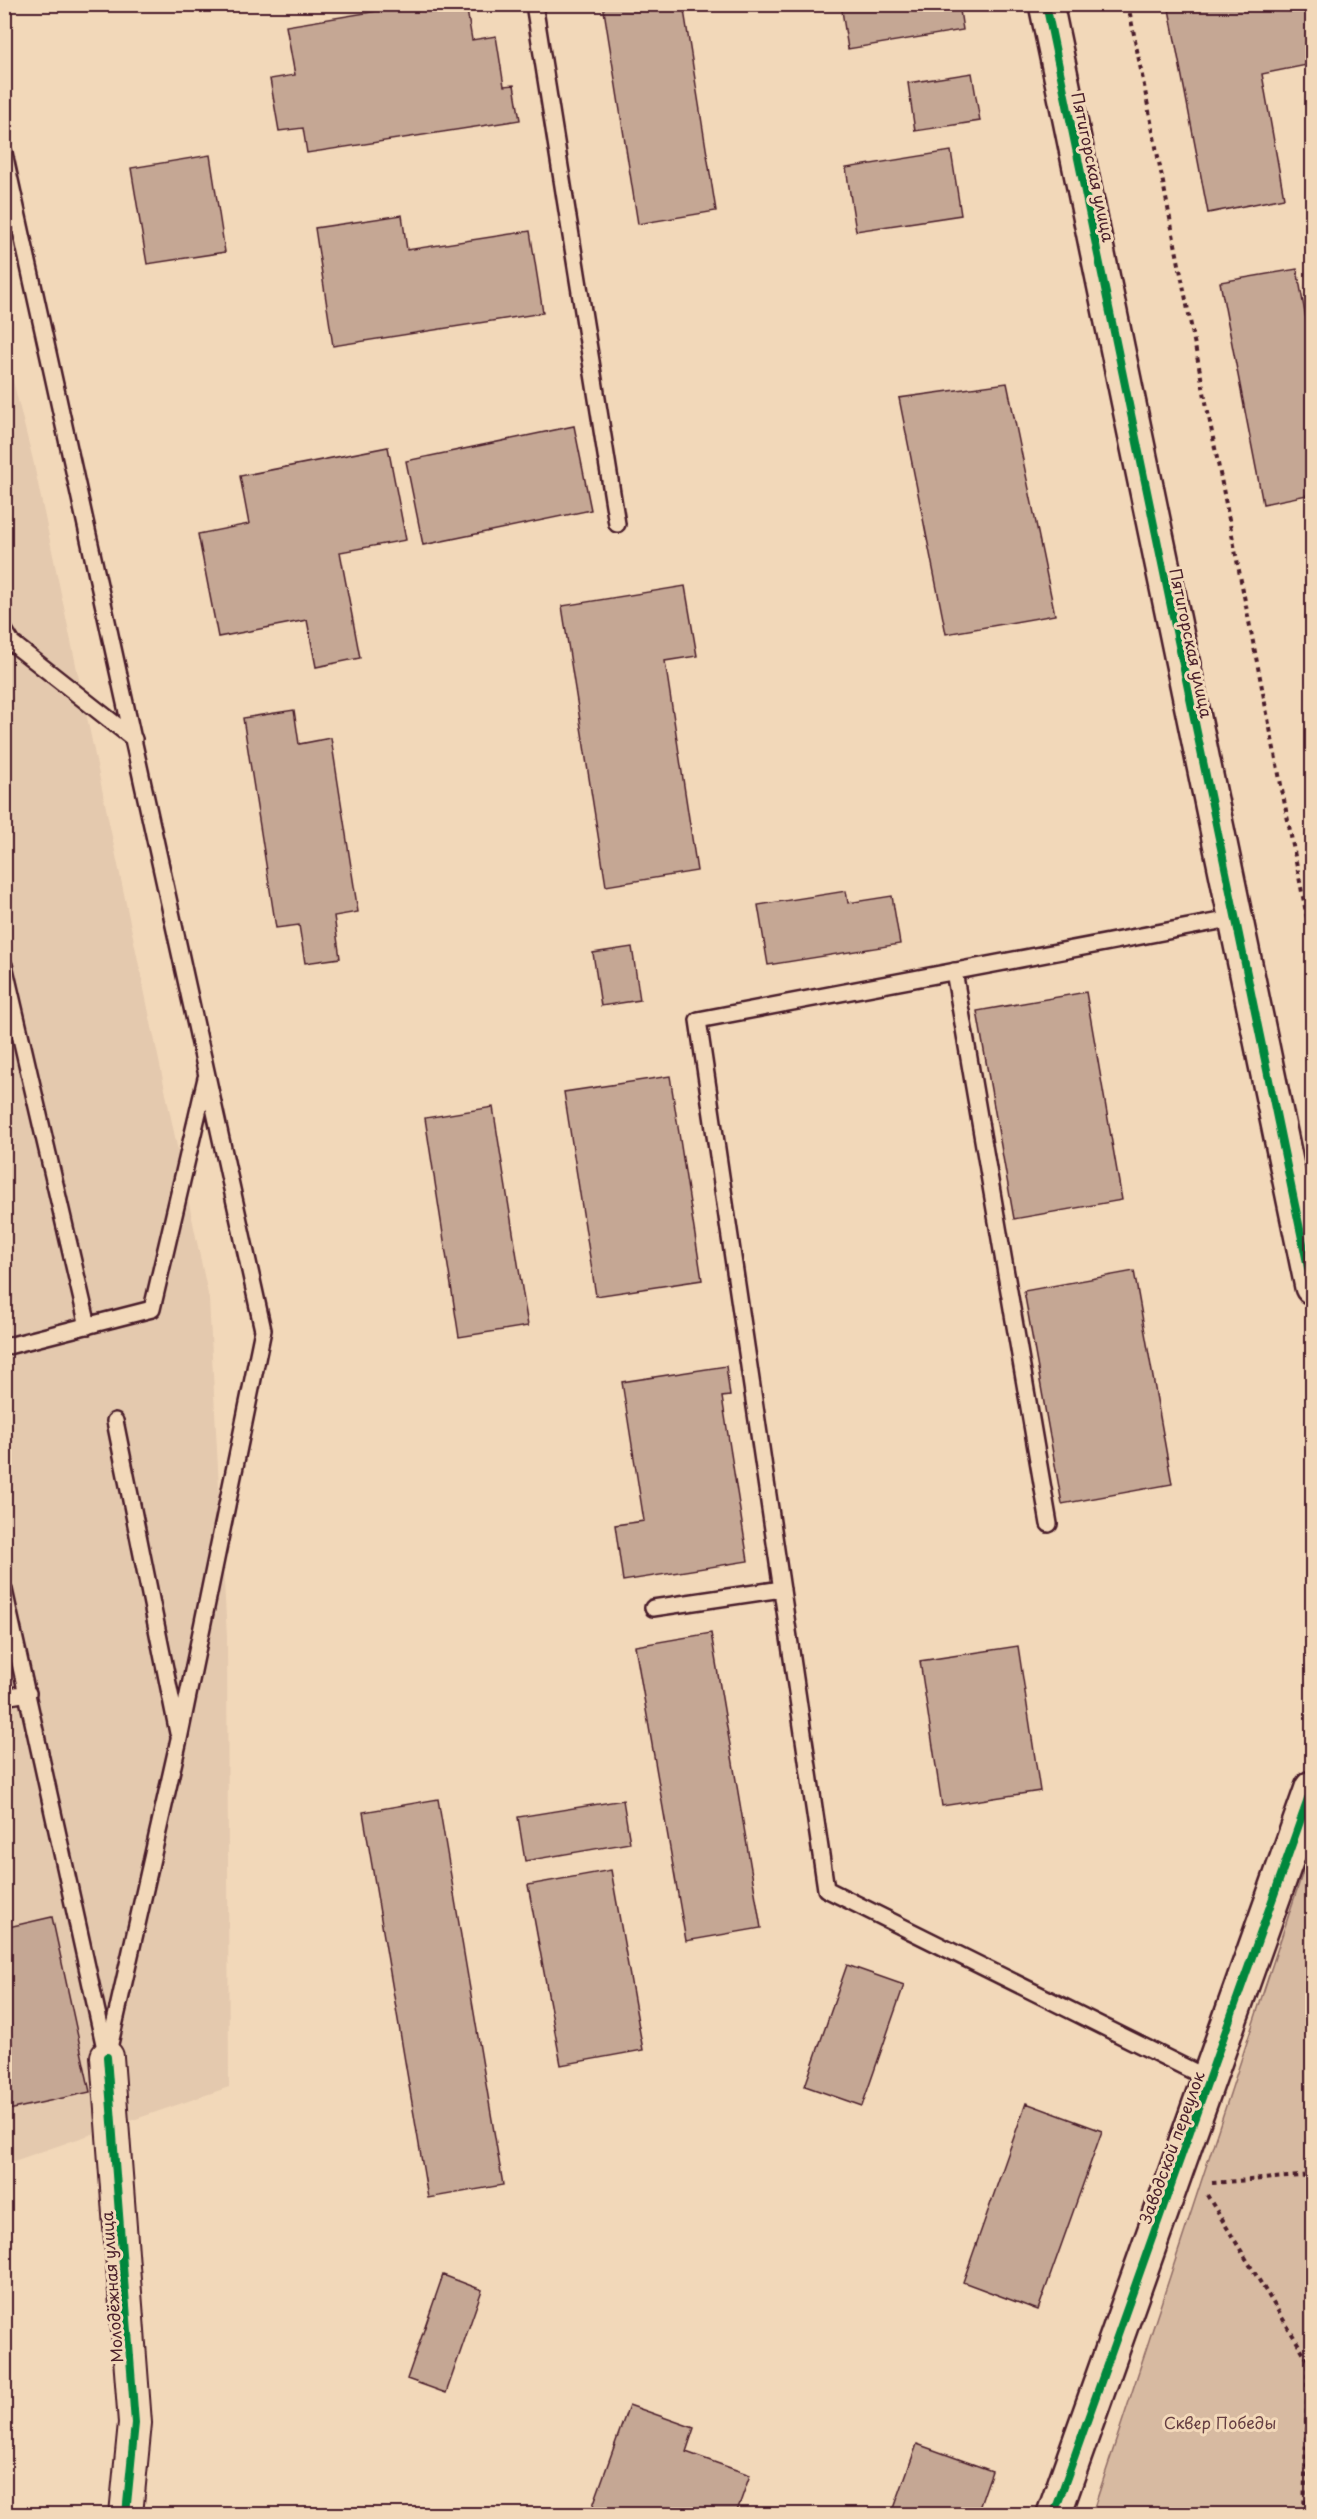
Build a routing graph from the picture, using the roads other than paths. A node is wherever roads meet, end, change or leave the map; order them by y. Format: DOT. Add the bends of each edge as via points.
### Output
graph roads {
  1 [pos="534,4"];
  2 [pos="1046,4"];
  3 [pos="4,153"];
  4 [pos="617,524"];
  5 [pos="4,630"];
  6 [pos="134,740"];
  7 [pos="1236,918"];
  8 [pos="4,965"];
  9 [pos="954,971"];
  10 [pos="207,1073"];
  11 [pos="1303,1195"];
  12 [pos="1312,1287"];
  13 [pos="88,1326"];
  14 [pos="4,1347"];
  15 [pos="115,1421"];
  16 [pos="1049,1524"];
  17 [pos="782,1589"];
  18 [pos="4,1590"];
  19 [pos="653,1608"];
  20 [pos="28,1693"];
  21 [pos="4,1697"];
  22 [pos="179,1739"];
  23 [pos="1312,1788"];
  24 [pos="106,2057"];
  25 [pos="1209,2079"];
  26 [pos="126,2514"];
  27 [pos="1054,2514"];
  1 -- 4 [label="lane"];
  2 -- 7 [label="street, Пятигорская улица"];
  3 -- 6 [label="lane"];
  5 -- 6 [label="lane" via="12,643"];
  6 -- 10 [label="lane"];
  7 -- 9 [label="lane"];
  7 -- 11 [label="street, Пятигорская улица"];
  8 -- 13 [label="lane"];
  9 -- 16 [label="lane"];
  9 -- 17 [label="lane" via="698,1020"];
  10 -- 13 [label="lane" via="152,1309"];
  10 -- 22 [label="lane" via="263,1330"];
  11 -- 12 [label="street, Пятигорская улица"];
  13 -- 14 [label="lane"];
  15 -- 22 [label="lane"];
  17 -- 19 [label="lane"];
  17 -- 25 [label="lane" via="826,1888"];
  18 -- 20 [label="lane"];
  20 -- 21 [label="lane"];
  20 -- 24 [label="lane"];
  22 -- 24 [label="lane"];
  23 -- 25 [label="street, Заводской переулок"];
  24 -- 26 [label="street, Молодёжная улица" via="135,2423"];
  25 -- 27 [label="street, Заводской переулок"];
}
